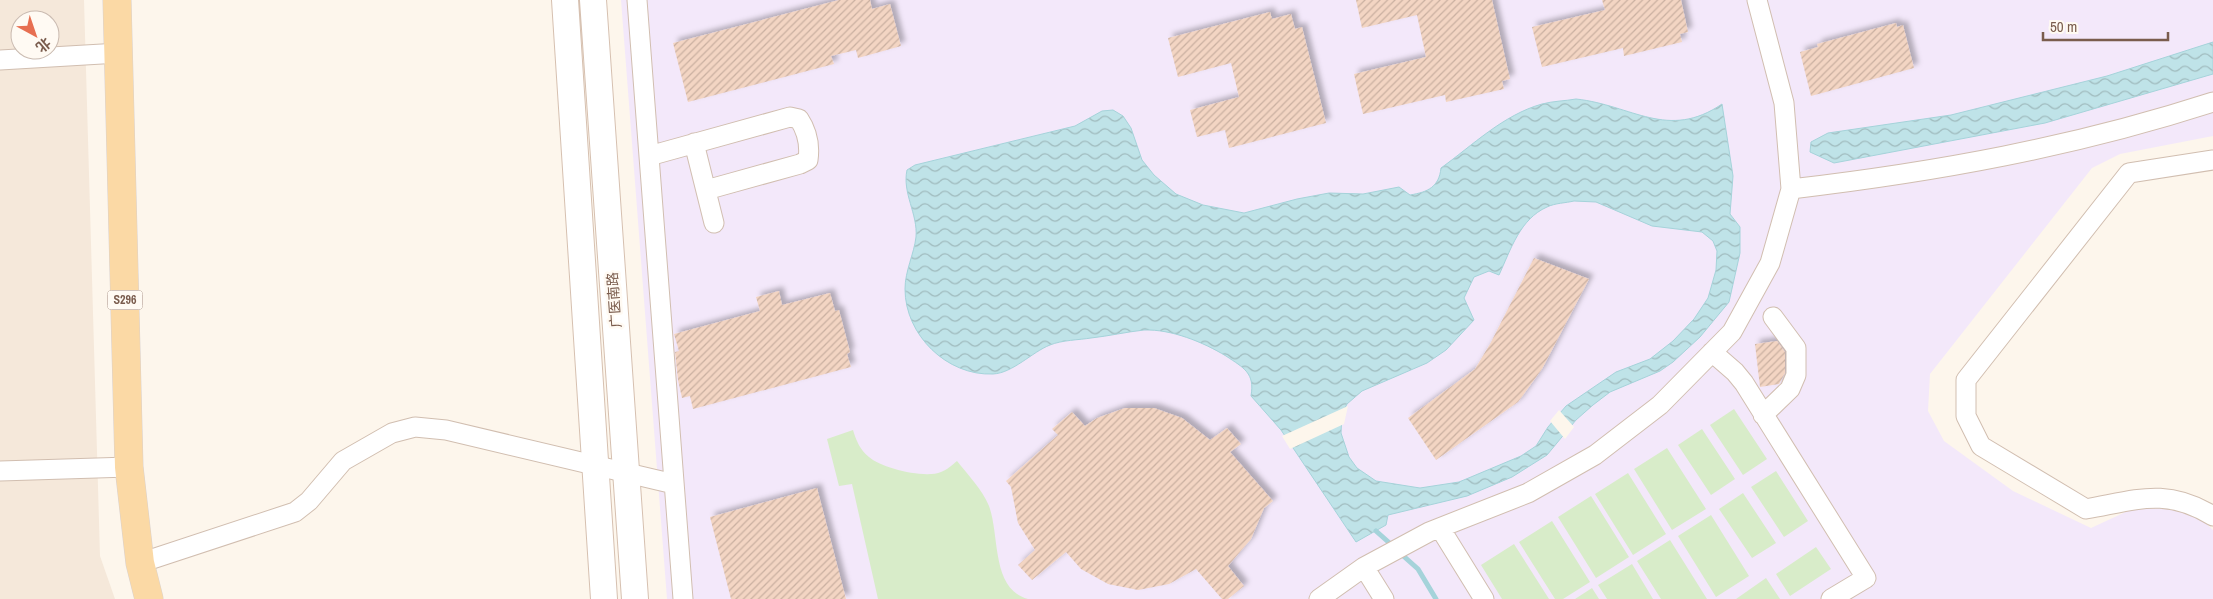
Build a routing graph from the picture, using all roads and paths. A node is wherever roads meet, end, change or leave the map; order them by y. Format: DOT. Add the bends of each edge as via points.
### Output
graph roads {
  1 [pos="117,0"];
  2 [pos="565,0"];
  3 [pos="593,0"];
  4 [pos="637,0"];
  5 [pos="1757,0"];
  6 [pos="119,53"];
  7 [pos="0,60"];
  8 [pos="2213,102"];
  9 [pos="694,143"];
  10 [pos="649,156"];
  11 [pos="2213,160"];
  12 [pos="1791,189"];
  13 [pos="706,190"];
  14 [pos="714,223"];
  15 [pos="1773,317"];
  16 [pos="1712,352"];
  17 [pos="1763,415"];
  18 [pos="129,466"];
  19 [pos="0,471"];
  20 [pos="674,484"];
  21 [pos="2213,516"];
  22 [pos="1434,530"];
  23 [pos="140,563"];
  24 [pos="1364,567"];
  25 [pos="149,599"];
  26 [pos="604,599"];
  27 [pos="635,599"];
  28 [pos="683,599"];
  29 [pos="1319,599"];
  30 [pos="1384,599"];
  31 [pos="1484,599"];
  32 [pos="1831,599"];
  1 -- 6 [label="main road, S296"];
  2 -- 26 [label="street"];
  3 -- 27 [label="street, 广医南路"];
  4 -- 10 [label="street"];
  5 -- 12 [label="street" via="1784,103"];
  6 -- 7 [label="street"];
  6 -- 18 [label="main road, S296"];
  8 -- 12 [label="street" via="2029,153 1885,178"];
  9 -- 10 [label="street"];
  9 -- 13 [label="street"];
  9 -- 13 [label="street" via="790,117 799,119 804,127 808,160"];
  10 -- 20 [label="street"];
  11 -- 21 [label="street" via="2129,173 1966,380 1966,416 1981,446 2086,509 2161,496 2194,504"];
  12 -- 16 [label="street" via="1770,263 1732,332"];
  13 -- 14 [label="street"];
  15 -- 17 [label="street" via="1796,348 1796,375 1790,389"];
  16 -- 17 [label="street" via="1735,372"];
  16 -- 22 [label="street" via="1660,405 1596,455 1528,493"];
  17 -- 32 [label="street" via="1866,578"];
  18 -- 19 [label="street"];
  18 -- 23 [label="main road, S296"];
  20 -- 23 [label="street" via="446,430 415,427 392,433 343,461 309,501 295,512"];
  20 -- 28 [label="street"];
  22 -- 24 [label="street"];
  22 -- 31 [label="street"];
  23 -- 25 [label="main road, S296"];
  24 -- 29 [label="street"];
  24 -- 30 [label="street"];
}
